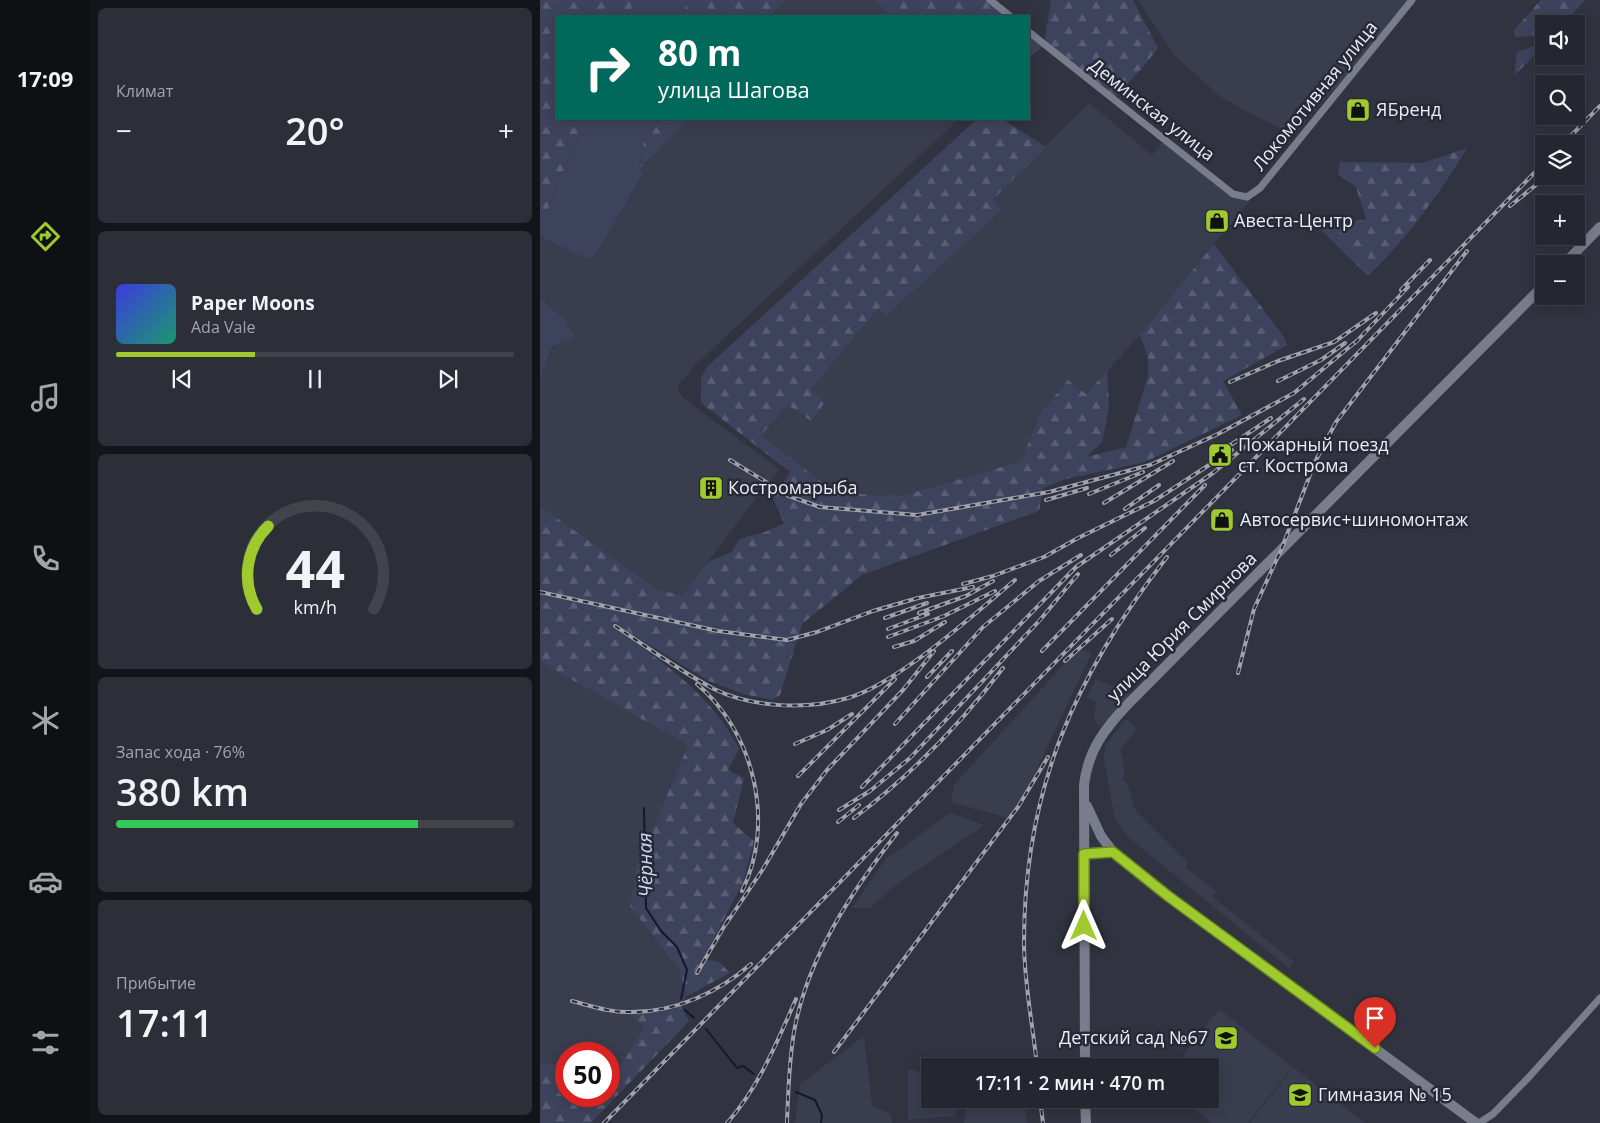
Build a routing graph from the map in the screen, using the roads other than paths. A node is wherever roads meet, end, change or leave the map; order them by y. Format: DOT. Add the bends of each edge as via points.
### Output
graph roads {
  1 [pos="990,0"];
  2 [pos="1412,0"];
  3 [pos="1009,15"];
  4 [pos="1030,33"];
  5 [pos="1260,188"];
  6 [pos="1600,227"];
  7 [pos="1573,255"];
  8 [pos="1535,294"];
  9 [pos="1084,801"];
  10 [pos="1113,852"];
  11 [pos="1084,854"];
  12 [pos="1600,998"];
  13 [pos="1085,1058"];
  14 [pos="1086,1108"];
  15 [pos="1086,1123"];
  16 [pos="1477,1123"];
  1 -- 3 [label="street"];
  2 -- 5 [label="street, Локомотивная улица"];
  4 -- 5 [label="street, Деминская улица" via="1233,194 1247,197"];
  6 -- 7 [label="main road"];
  8 -- 9 [label="main road, улица Юрия Смирнова" via="1111,722 1089,757"];
  9 -- 10 [label="main road" via="1101,836"];
  9 -- 11 [label="main road, улица Юрия Смирнова"];
  10 -- 11 [label="main road"];
  10 -- 16 [label="main road"];
  11 -- 13 [label="main road, улица Юрия Смирнова"];
  12 -- 16 [label="street" via="1493,1114"];
  14 -- 15 [label="main road"];
}
